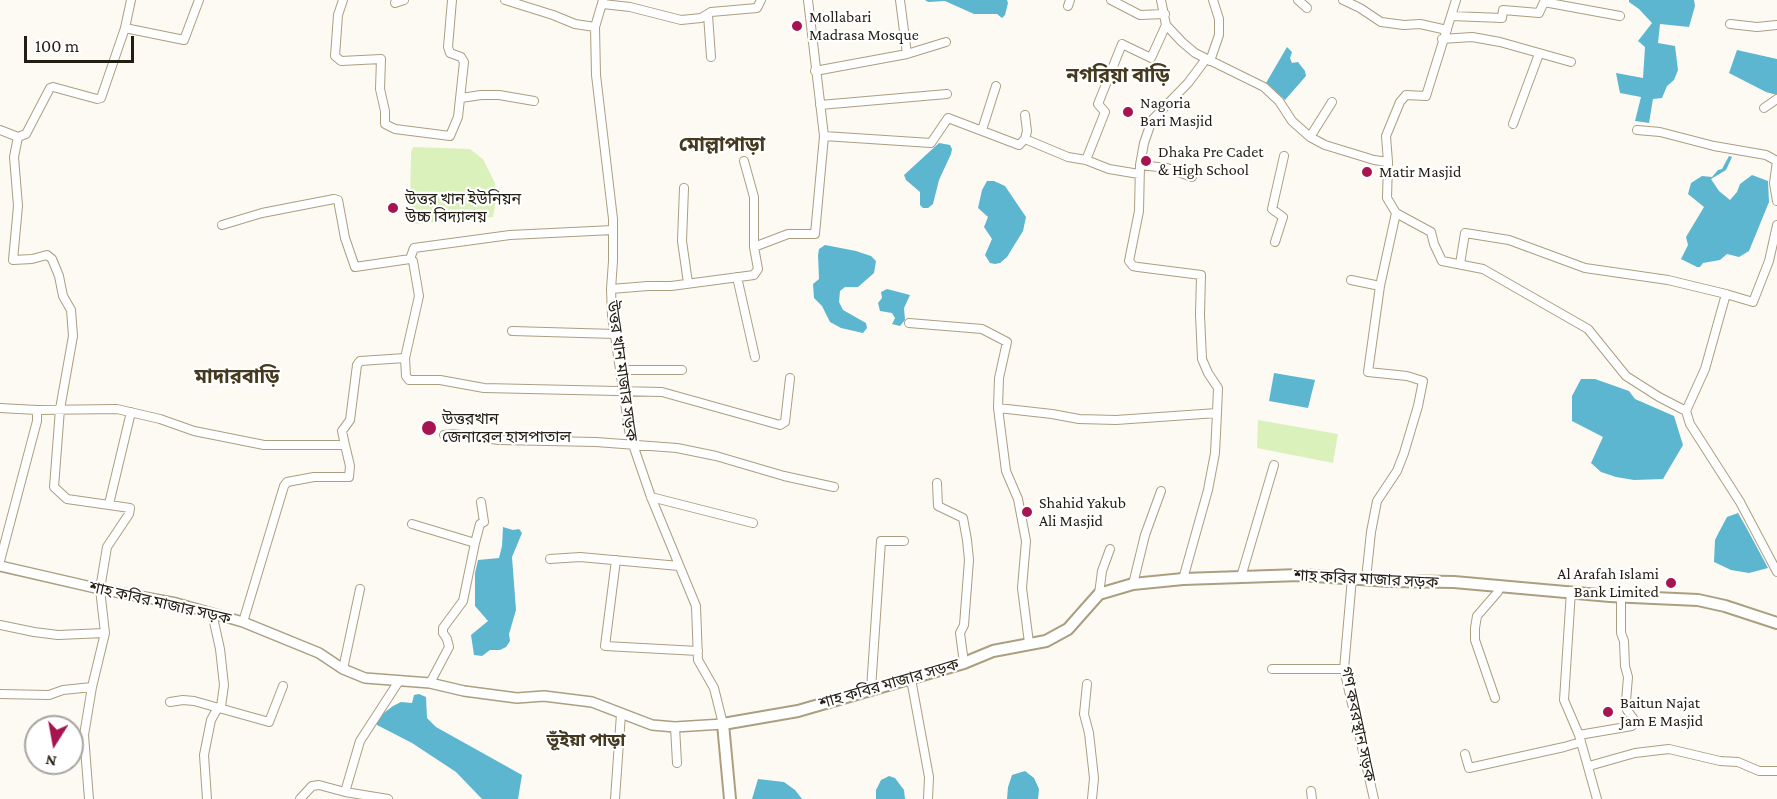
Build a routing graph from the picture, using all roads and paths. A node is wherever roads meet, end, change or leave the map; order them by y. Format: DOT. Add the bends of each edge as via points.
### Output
graph roads {
  1 [pos="131,0"];
  2 [pos="199,0"];
  3 [pos="343,0"];
  4 [pos="404,0"];
  5 [pos="452,0"];
  6 [pos="505,0"];
  7 [pos="761,0"];
  8 [pos="808,0"];
  9 [pos="900,0"];
  10 [pos="1111,0"];
  11 [pos="1161,0"];
  12 [pos="1213,0"];
  13 [pos="1298,0"];
  14 [pos="1343,0"];
  15 [pos="1456,0"];
  16 [pos="603,2"];
  17 [pos="395,3"];
  18 [pos="1307,8"];
  19 [pos="708,15"];
  20 [pos="1165,15"];
  21 [pos="1451,16"];
  22 [pos="1620,16"];
  23 [pos="1730,24"];
  24 [pos="1166,25"];
  25 [pos="1777,25"];
  26 [pos="595,27"];
  27 [pos="125,28"];
  28 [pos="1447,30"];
  29 [pos="1442,39"];
  30 [pos="946,42"];
  31 [pos="907,54"];
  32 [pos="1539,54"];
  33 [pos="711,57"];
  34 [pos="1208,60"];
  35 [pos="1571,62"];
  36 [pos="815,71"];
  37 [pos="996,86"];
  38 [pos="947,94"];
  39 [pos="461,98"];
  40 [pos="1777,99"];
  41 [pos="534,101"];
  42 [pos="1332,102"];
  43 [pos="820,105"];
  44 [pos="1764,108"];
  45 [pos="1025,115"];
  46 [pos="1514,124"];
  47 [pos="0,130"];
  48 [pos="982,130"];
  49 [pos="1637,130"];
  50 [pos="824,136"];
  51 [pos="18,137"];
  52 [pos="1310,137"];
  53 [pos="1025,139"];
  54 [pos="1284,156"];
  55 [pos="1086,160"];
  56 [pos="744,161"];
  57 [pos="1777,161"];
  58 [pos="1388,162"];
  59 [pos="1139,170"];
  60 [pos="1192,177"];
  61 [pos="684,188"];
  62 [pos="1777,201"];
  63 [pos="1396,213"];
  64 [pos="222,225"];
  65 [pos="1777,225"];
  66 [pos="613,230"];
  67 [pos="1275,242"];
  68 [pos="754,247"];
  69 [pos="410,258"];
  70 [pos="1460,264"];
  71 [pos="737,277"];
  72 [pos="1351,279"];
  73 [pos="688,283"];
  74 [pos="1380,286"];
  75 [pos="611,289"];
  76 [pos="1726,294"];
  77 [pos="909,323"];
  78 [pos="512,331"];
  79 [pos="615,334"];
  80 [pos="755,357"];
  81 [pos="405,358"];
  82 [pos="620,370"];
  83 [pos="681,370"];
  84 [pos="790,378"];
  85 [pos="623,391"];
  86 [pos="0,408"];
  87 [pos="998,408"];
  88 [pos="60,409"];
  89 [pos="37,410"];
  90 [pos="1686,411"];
  91 [pos="131,412"];
  92 [pos="1217,413"];
  93 [pos="444,435"];
  94 [pos="632,444"];
  95 [pos="345,445"];
  96 [pos="1274,465"];
  97 [pos="937,483"];
  98 [pos="834,487"];
  99 [pos="1161,491"];
  100 [pos="651,497"];
  101 [pos="481,502"];
  102 [pos="109,504"];
  103 [pos="753,523"];
  104 [pos="412,524"];
  105 [pos="904,541"];
  106 [pos="475,543"];
  107 [pos="1110,549"];
  108 [pos="550,559"];
  109 [pos="616,560"];
  110 [pos="0,561"];
  111 [pos="0,566"];
  112 [pos="679,566"];
  113 [pos="1777,572"];
  114 [pos="1241,577"];
  115 [pos="1352,578"];
  116 [pos="1183,579"];
  117 [pos="1366,579"];
  118 [pos="1133,584"];
  119 [pos="1501,586"];
  120 [pos="100,589"];
  121 [pos="360,589"];
  122 [pos="1571,591"];
  123 [pos="1099,594"];
  124 [pos="1621,597"];
  125 [pos="212,613"];
  126 [pos="243,622"];
  127 [pos="1777,623"];
  128 [pos="0,625"];
  129 [pos="105,633"];
  130 [pos="1029,643"];
  131 [pos="698,651"];
  132 [pos="964,663"];
  133 [pos="344,669"];
  134 [pos="1272,669"];
  135 [pos="1344,669"];
  136 [pos="911,679"];
  137 [pos="399,681"];
  138 [pos="430,683"];
  139 [pos="1087,684"];
  140 [pos="92,687"];
  141 [pos="283,687"];
  142 [pos="872,689"];
  143 [pos="0,694"];
  144 [pos="1495,698"];
  145 [pos="170,702"];
  146 [pos="221,707"];
  147 [pos="621,714"];
  148 [pos="723,724"];
  149 [pos="675,727"];
  150 [pos="1580,738"];
  151 [pos="1465,754"];
  152 [pos="677,763"];
  153 [pos="1589,766"];
  154 [pos="1777,771"];
  155 [pos="345,792"];
  156 [pos="89,799"];
  157 [pos="207,799"];
  158 [pos="300,799"];
  159 [pos="388,799"];
  160 [pos="615,799"];
  161 [pos="730,799"];
  162 [pos="928,799"];
  163 [pos="1092,799"];
  164 [pos="1374,799"];
  165 [pos="1597,799"];
  1 -- 27 [label="street"];
  2 -- 27 [label="street" via="184,40"];
  3 -- 39 [label="street" via="335,56 341,61 381,59 385,124 395,129 450,136"];
  4 -- 17 [label="street"];
  5 -- 39 [label="street" via="448,47 450,53 464,62"];
  6 -- 26 [label="street"];
  7 -- 19 [label="street" via="757,8"];
  8 -- 36 [label="street"];
  9 -- 31 [label="street"];
  10 -- 20 [label="street" via="1140,15"];
  11 -- 20 [label="street"];
  12 -- 34 [label="street" via="1219,35"];
  13 -- 18 [label="street"];
  14 -- 28 [label="street" via="1381,22"];
  15 -- 21 [label="street"];
  16 -- 19 [label="street" via="681,20"];
  16 -- 26 [label="street, উত্তর খান মাজার সড়ক"];
  19 -- 33 [label="street"];
  20 -- 24 [label="street"];
  21 -- 22 [label="street" via="1502,18 1503,10 1539,13 1544,2"];
  21 -- 28 [label="street"];
  23 -- 25 [label="street"];
  24 -- 34 [label="street"];
  24 -- 55 [label="street" via="1151,58 1122,44 1098,104 1105,112"];
  26 -- 66 [label="street, উত্তর খান মাজার সড়ক" via="596,75"];
  27 -- 51 [label="street" via="101,98 52,87 26,134"];
  28 -- 29 [label="street"];
  29 -- 32 [label="street" via="1472,37"];
  29 -- 58 [label="street" via="1426,96 1406,95 1400,102 1386,136"];
  30 -- 31 [label="street"];
  31 -- 36 [label="street"];
  32 -- 35 [label="street"];
  32 -- 46 [label="street"];
  34 -- 52 [label="street" via="1264,87"];
  34 -- 59 [label="street" via="1152,120"];
  36 -- 43 [label="street"];
  37 -- 48 [label="street"];
  38 -- 43 [label="street"];
  39 -- 41 [label="street" via="499,95"];
  40 -- 44 [label="street"];
  42 -- 52 [label="street"];
  43 -- 50 [label="street"];
  45 -- 53 [label="street"];
  47 -- 51 [label="street"];
  48 -- 50 [label="street" via="948,118 931,144"];
  48 -- 53 [label="street" via="1019,145"];
  49 -- 57 [label="street" via="1766,155"];
  50 -- 68 [label="street" via="815,234 788,234"];
  51 -- 88 [label="street" via="14,157 18,206 13,260 46,255 52,259 71,310 73,336"];
  52 -- 58 [label="street" via="1325,145"];
  53 -- 55 [label="street" via="1068,157"];
  54 -- 67 [label="street" via="1272,209 1283,218"];
  55 -- 59 [label="street" via="1109,169"];
  56 -- 68 [label="street" via="754,197"];
  57 -- 62 [label="street"];
  58 -- 63 [label="street" via="1387,198"];
  59 -- 60 [label="street" via="1167,168"];
  59 -- 92 [label="street" via="1139,211 1129,261 1138,267 1201,275 1202,359 1218,388"];
  61 -- 73 [label="street" via="682,242"];
  63 -- 70 [label="street" via="1431,232 1442,261"];
  63 -- 74 [label="street"];
  64 -- 69 [label="street" via="334,199 338,200 355,267"];
  65 -- 76 [label="street" via="1769,261 1753,302"];
  66 -- 69 [label="street" via="510,235 414,248"];
  66 -- 75 [label="street, উত্তর খান মাজার সড়ক"];
  68 -- 71 [label="street" via="757,273"];
  69 -- 81 [label="street" via="419,296"];
  70 -- 76 [label="street" via="1465,233 1509,240 1585,268 1668,280"];
  70 -- 90 [label="street" via="1483,269 1588,328 1626,376"];
  71 -- 73 [label="street"];
  71 -- 80 [label="street"];
  72 -- 74 [label="street"];
  73 -- 75 [label="street"];
  74 -- 117 [label="street" via="1368,372 1423,381 1404,453 1377,501"];
  75 -- 79 [label="street, উত্তর খান মাজার সড়ক"];
  76 -- 90 [label="street" via="1705,369"];
  77 -- 87 [label="street" via="982,329 1006,342"];
  78 -- 79 [label="street"];
  79 -- 82 [label="street, উত্তর খান মাজার সড়ক"];
  81 -- 85 [label="street" via="406,376 414,381 440,380 484,388"];
  81 -- 95 [label="street" via="360,361 357,365 350,420 342,431"];
  82 -- 83 [label="street"];
  82 -- 85 [label="street, উত্তর খান মাজার সড়ক"];
  84 -- 85 [label="street" via="785,422 780,425 670,394"];
  85 -- 94 [label="street, উত্তর খান মাজার সড়ক"];
  86 -- 89 [label="street"];
  87 -- 92 [label="street" via="1107,420"];
  87 -- 130 [label="street" via="1006,471 1018,499 1026,541 1022,588"];
  88 -- 89 [label="street"];
  88 -- 91 [label="street"];
  88 -- 102 [label="street" via="54,487 67,499"];
  89 -- 110 [label="street"];
  90 -- 113 [label="street"];
  91 -- 95 [label="street" via="264,445"];
  91 -- 102 [label="street"];
  92 -- 116 [label="street" via="1208,490"];
  93 -- 94 [label="street"];
  94 -- 98 [label="street" via="716,456"];
  94 -- 100 [label="street, উত্তর খান মাজার সড়ক"];
  95 -- 126 [label="street" via="349,477 314,477 284,486"];
  96 -- 114 [label="street"];
  97 -- 132 [label="street" via="938,506 963,518 967,540 969,561 960,633"];
  99 -- 118 [label="street" via="1144,535"];
  100 -- 103 [label="street"];
  100 -- 112 [label="street, উত্তর খান মাজার সড়ক"];
  101 -- 106 [label="street" via="484,522"];
  102 -- 120 [label="street" via="130,508 107,547"];
  104 -- 106 [label="street"];
  105 -- 142 [label="street" via="881,541"];
  106 -- 138 [label="street" via="463,601 443,627 449,647"];
  107 -- 123 [label="street"];
  108 -- 109 [label="street"];
  109 -- 112 [label="street"];
  109 -- 131 [label="street" via="605,646"];
  111 -- 120 [label="street, শাহ কবির মাজার সড়ক"];
  112 -- 131 [label="street, উত্তর খান মাজার সড়ক" via="696,606"];
  114 -- 115 [label="main road, শাহ কবির মাজার সড়ক"];
  114 -- 116 [label="main road, শাহ কবির মাজার সড়ক"];
  115 -- 117 [label="main road, শাহ কবির মাজার সড়ক"];
  115 -- 135 [label="street, গণ কবরস্থান সড়ক"];
  116 -- 118 [label="main road, শাহ কবির মাজার সড়ক"];
  117 -- 119 [label="main road, শাহ কবির মাজার সড়ক"];
  118 -- 123 [label="main road, শাহ কবির মাজার সড়ক"];
  119 -- 122 [label="main road, শাহ কবির মাজার সড়ক"];
  119 -- 144 [label="street" via="1477,616 1475,628 1475,640"];
  120 -- 125 [label="street, শাহ কবির মাজার সড়ক"];
  120 -- 129 [label="street"];
  121 -- 133 [label="street"];
  122 -- 124 [label="main road, শাহ কবির মাজার সড়ক"];
  122 -- 150 [label="street" via="1564,700"];
  123 -- 130 [label="main road, শাহ কবির মাজার সড়ক" via="1068,629 1046,641"];
  124 -- 127 [label="main road, শাহ কবির মাজার সড়ক" via="1698,600"];
  124 -- 150 [label="street" via="1627,710 1635,721 1632,726"];
  125 -- 126 [label="street, শাহ কবির মাজার সড়ক"];
  125 -- 146 [label="street" via="224,685"];
  126 -- 133 [label="street, শাহ কবির মাজার সড়ক" via="319,653"];
  128 -- 129 [label="street" via="58,635"];
  129 -- 140 [label="street"];
  130 -- 132 [label="main road, শাহ কবির মাজার সড়ক"];
  131 -- 148 [label="street, উত্তর খান মাজার সড়ক" via="714,688"];
  132 -- 136 [label="main road, শাহ কবির মাজার সড়ক"];
  133 -- 137 [label="street, শাহ কবির মাজার সড়ক" via="365,678"];
  134 -- 135 [label="street"];
  135 -- 164 [label="street, গণ কবরস্থান সড়ক"];
  136 -- 142 [label="main road, শাহ কবির মাজার সড়ক"];
  136 -- 162 [label="street" via="929,777"];
  137 -- 138 [label="street, শাহ কবির মাজার সড়ক"];
  137 -- 155 [label="street" via="360,741"];
  138 -- 147 [label="street, শাহ কবির মাজার সড়ক" via="517,698 544,696 592,702"];
  139 -- 163 [label="street" via="1084,714 1094,778"];
  140 -- 143 [label="street" via="49,695"];
  140 -- 156 [label="street" via="84,735"];
  141 -- 146 [label="street" via="269,722"];
  142 -- 148 [label="main road, শাহ কবির মাজার সড়ক" via="798,711"];
  145 -- 146 [label="street" via="194,700"];
  146 -- 157 [label="street" via="211,720 204,755"];
  147 -- 149 [label="street, শাহ কবির মাজার সড়ক" via="652,725"];
  147 -- 160 [label="street"];
  148 -- 149 [label="street, শাহ কবির মাজার সড়ক"];
  148 -- 161 [label="main road, উত্তর খান মাজার সড়ক"];
  149 -- 152 [label="street"];
  150 -- 151 [label="street" via="1564,747 1469,768"];
  150 -- 153 [label="street"];
  153 -- 154 [label="street" via="1635,753 1669,750 1720,762 1738,762 1759,771"];
  153 -- 165 [label="street"];
  155 -- 158 [label="street" via="319,784"];
  155 -- 159 [label="street"];
}
